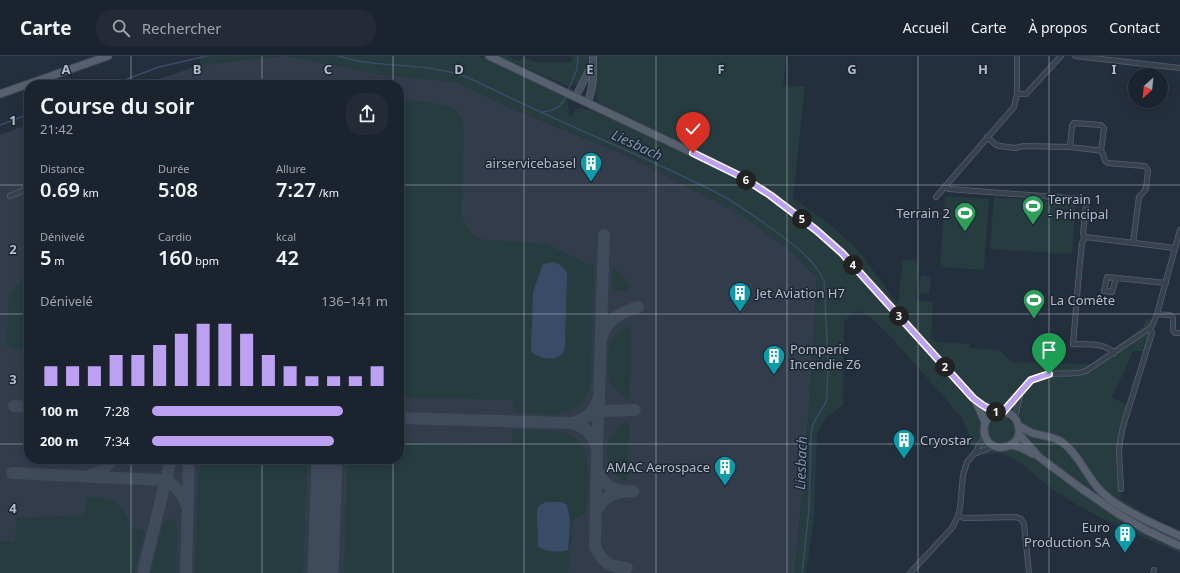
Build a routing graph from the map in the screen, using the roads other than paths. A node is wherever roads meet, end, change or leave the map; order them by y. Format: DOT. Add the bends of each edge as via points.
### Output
graph roads {
  1 [pos="108,56"];
  2 [pos="489,56"];
  3 [pos="593,56"];
  4 [pos="1017,56"];
  5 [pos="1061,56"];
  6 [pos="1075,56"];
  7 [pos="592,64"];
  8 [pos="1180,68"];
  9 [pos="40,80"];
  10 [pos="24,86"];
  11 [pos="0,94"];
  12 [pos="1017,94"];
  13 [pos="574,95"];
  14 [pos="588,102"];
  15 [pos="987,137"];
  16 [pos="1070,147"];
  17 [pos="1101,151"];
  18 [pos="945,186"];
  19 [pos="24,190"];
  20 [pos="10,196"];
  21 [pos="936,197"];
  22 [pos="1180,230"];
  23 [pos="1085,237"];
  24 [pos="1179,240"];
  25 [pos="1133,243"];
  26 [pos="1175,248"];
  27 [pos="1116,278"];
  28 [pos="1166,283"];
  29 [pos="1157,314"];
  30 [pos="1150,328"];
  31 [pos="1180,333"];
  32 [pos="1114,352"];
  33 [pos="1020,393"];
  34 [pos="973,398"];
  35 [pos="999,412"];
  36 [pos="1014,418"];
  37 [pos="985,422"];
  38 [pos="1019,426"];
  39 [pos="1019,434"];
  40 [pos="985,436"];
  41 [pos="1011,445"];
  42 [pos="994,446"];
  43 [pos="974,454"];
  44 [pos="1039,457"];
  45 [pos="1121,489"];
  46 [pos="958,516"];
  47 [pos="1180,536"];
  48 [pos="1180,546"];
  49 [pos="910,573"];
  50 [pos="1029,573"];
  1 -- 9 [label="main road"];
  2 -- 13 [label="main road"];
  3 -- 7 [label="street"];
  4 -- 12 [label="street"];
  5 -- 12 [label="street" via="1026,94"];
  6 -- 8 [label="street"];
  7 -- 13 [label="street"];
  7 -- 14 [label="street" via="593,85"];
  10 -- 11 [label="main road"];
  12 -- 15 [label="street" via="1014,107"];
  13 -- 14 [label="main road"];
  14 -- 34 [label="main road" via="742,177 804,220 842,253"];
  15 -- 16 [label="street" via="996,145 1015,148"];
  15 -- 18 [label="street"];
  16 -- 17 [label="street"];
  16 -- 17 [label="street" via="1074,123 1101,125 1104,128"];
  17 -- 25 [label="street" via="1108,163 1141,165 1147,168 1146,189 1139,198"];
  18 -- 21 [label="street"];
  18 -- 23 [label="street" via="949,189 1081,198 1086,204 1083,234"];
  19 -- 20 [label="street"];
  22 -- 24 [label="street"];
  23 -- 25 [label="street"];
  23 -- 32 [label="street" via="1082,243 1073,344 1104,346"];
  24 -- 26 [label="street"];
  25 -- 26 [label="street"];
  26 -- 28 [label="street"];
  27 -- 28 [label="street"];
  28 -- 29 [label="street"];
  29 -- 30 [label="street"];
  29 -- 31 [label="street" via="1170,315 1173,318 1173,330"];
  30 -- 32 [label="street"];
  30 -- 45 [label="street" via="1152,333 1120,442"];
  32 -- 33 [label="street" via="1078,374 1039,376 1024,386"];
  33 -- 35 [label="street"];
  33 -- 36 [label="street"];
  34 -- 35 [label="main road" via="983,406"];
  34 -- 37 [label="main road"];
  35 -- 36 [label="main road" via="1011,414"];
  35 -- 37 [label="main road" via="988,417"];
  36 -- 38 [label="main road"];
  37 -- 40 [label="main road"];
  38 -- 39 [label="main road"];
  38 -- 47 [label="main road" via="1032,433 1060,441 1073,452 1099,489 1110,499 1130,512"];
  39 -- 41 [label="main road"];
  39 -- 44 [label="main road"];
  40 -- 42 [label="main road"];
  40 -- 43 [label="street"];
  41 -- 42 [label="main road"];
  41 -- 44 [label="main road"];
  42 -- 43 [label="street"];
  43 -- 46 [label="street" via="967,462 963,474"];
  44 -- 48 [label="main road" via="1120,515"];
  46 -- 49 [label="street" via="952,528"];
  46 -- 50 [label="street" via="1016,517 1021,520 1024,524"];
}
